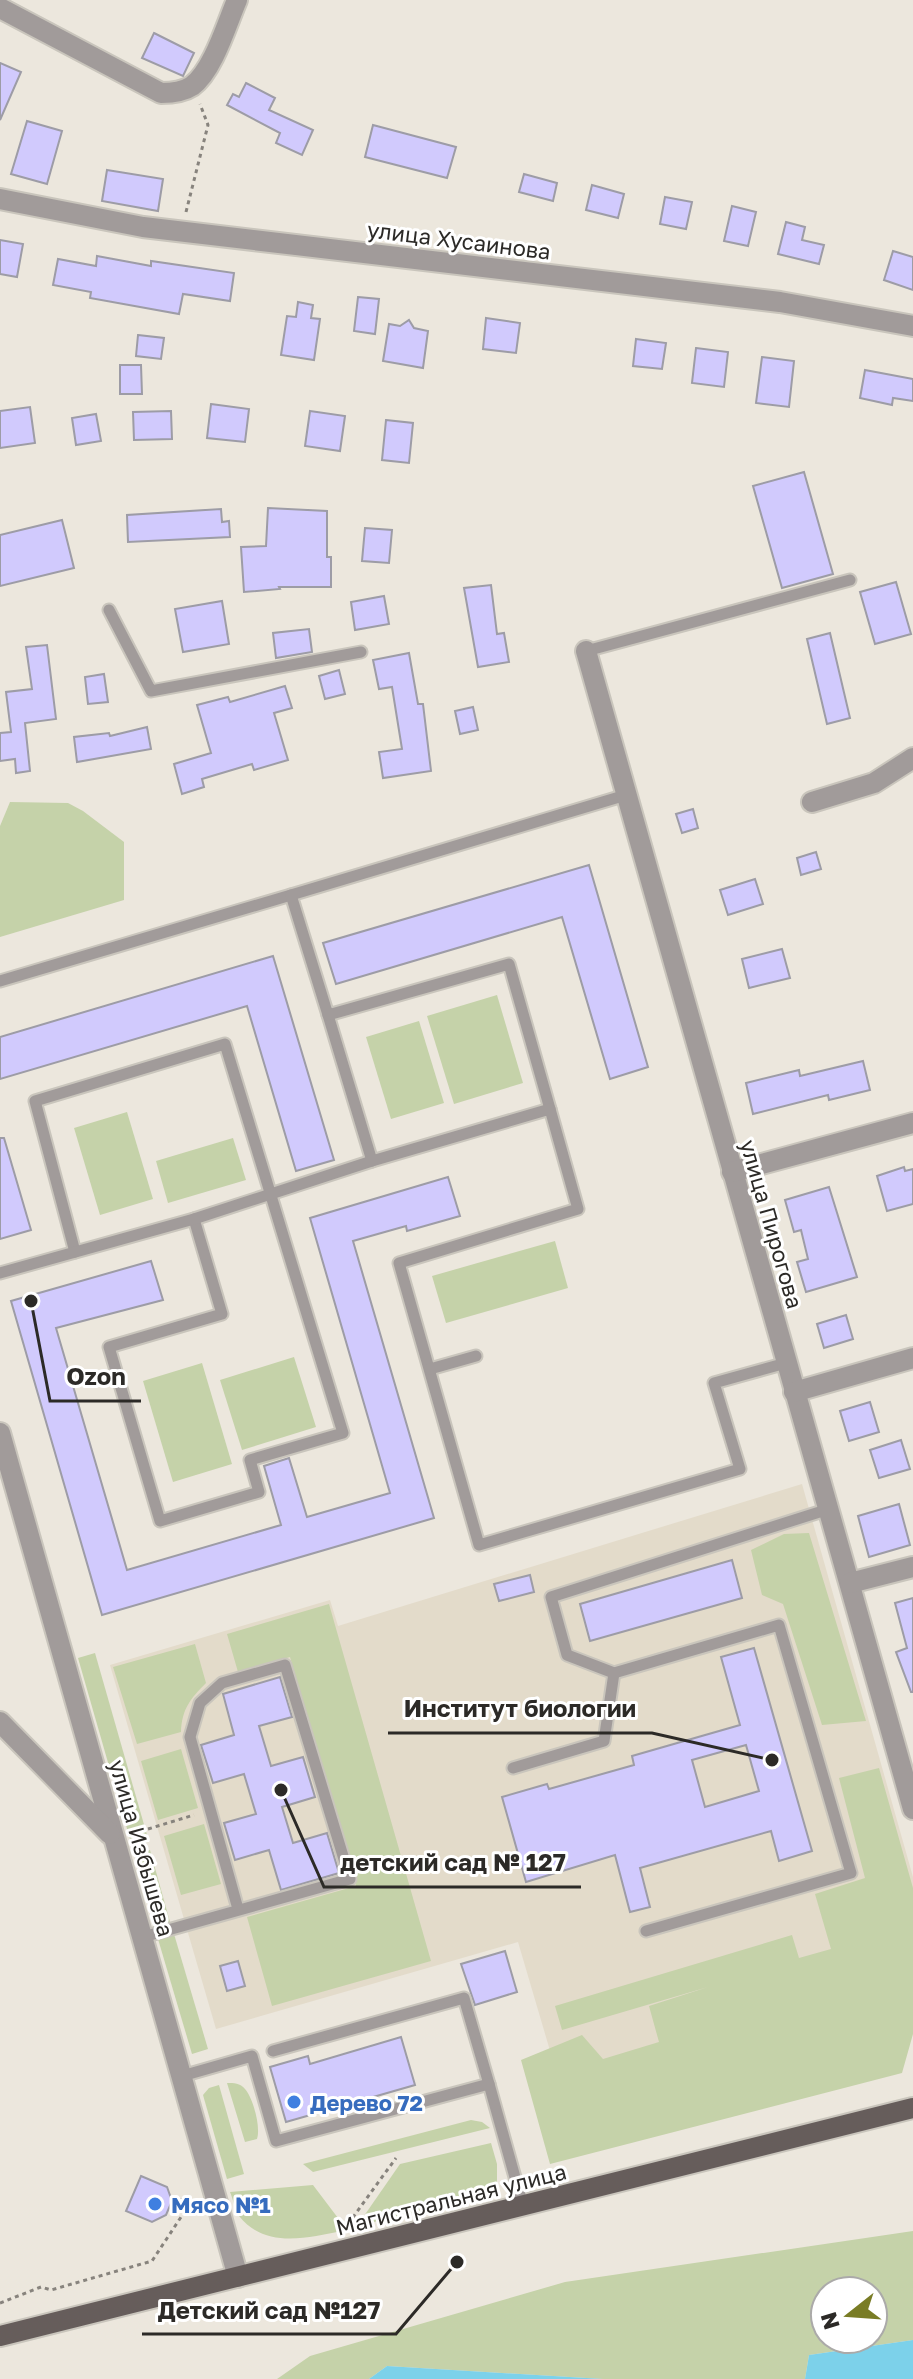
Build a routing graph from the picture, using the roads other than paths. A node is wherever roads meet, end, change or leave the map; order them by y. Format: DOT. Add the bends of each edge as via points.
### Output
graph roads {
  1 [pos="237,0"];
  2 [pos="0,8"];
  3 [pos="0,199"];
  4 [pos="913,326"];
  5 [pos="850,580"];
  6 [pos="109,610"];
  7 [pos="586,651"];
  8 [pos="361,652"];
  9 [pos="913,758"];
  10 [pos="626,795"];
  11 [pos="812,802"];
  12 [pos="291,895"];
  13 [pos="0,981"];
  14 [pos="328,1015"];
  15 [pos="550,1109"];
  16 [pos="913,1123"];
  17 [pos="372,1161"];
  18 [pos="732,1172"];
  19 [pos="272,1192"];
  20 [pos="194,1219"];
  21 [pos="75,1252"];
  22 [pos="0,1273"];
  23 [pos="476,1356"];
  24 [pos="913,1358"];
  25 [pos="786,1363"];
  26 [pos="430,1369"];
  27 [pos="794,1392"];
  28 [pos="0,1433"];
  29 [pos="829,1509"];
  30 [pos="913,1567"];
  31 [pos="850,1583"];
  32 [pos="614,1673"];
  33 [pos="0,1722"];
  34 [pos="904,1748"];
  35 [pos="513,1768"];
  36 [pos="913,1809"];
  37 [pos="113,1837"];
  38 [pos="238,1909"];
  39 [pos="646,1931"];
  40 [pos="143,1937"];
  41 [pos="273,2051"];
  42 [pos="182,2076"];
  43 [pos="489,2084"];
  44 [pos="913,2108"];
  45 [pos="523,2206"];
  46 [pos="238,2277"];
  47 [pos="0,2336"];
  1 -- 2 [label="street" via="206,71 193,86 177,93 161,93"];
  3 -- 4 [label="street, улица Хусаинова" via="143,227 780,302"];
  5 -- 7 [label="lane"];
  6 -- 8 [label="lane" via="151,691"];
  7 -- 10 [label="street, улица Пирогова"];
  9 -- 11 [label="street" via="874,783"];
  10 -- 12 [label="lane"];
  10 -- 18 [label="street, улица Пирогова"];
  12 -- 13 [label="lane"];
  12 -- 14 [label="lane"];
  14 -- 15 [label="lane" via="509,964"];
  14 -- 17 [label="lane"];
  15 -- 17 [label="lane"];
  15 -- 26 [label="lane" via="578,1209 399,1263"];
  16 -- 18 [label="street"];
  17 -- 19 [label="lane"];
  18 -- 25 [label="street, улица Пирогова"];
  19 -- 20 [label="lane"];
  19 -- 20 [label="lane" via="343,1433 250,1460 259,1492 160,1521 109,1347 222,1314"];
  19 -- 21 [label="lane" via="225,1044 35,1101"];
  20 -- 21 [label="lane"];
  21 -- 22 [label="lane"];
  23 -- 26 [label="lane"];
  24 -- 27 [label="street"];
  25 -- 26 [label="lane" via="714,1383 740,1469 479,1545"];
  25 -- 27 [label="street, улица Пирогова"];
  27 -- 29 [label="street, улица Пирогова"];
  28 -- 37 [label="street, улица Избышева"];
  29 -- 31 [label="street, улица Пирогова"];
  29 -- 32 [label="lane" via="551,1597 567,1655"];
  30 -- 31 [label="street"];
  31 -- 34 [label="street, улица Пирогова"];
  32 -- 35 [label="lane" via="604,1741"];
  32 -- 39 [label="lane" via="779,1625 851,1873"];
  33 -- 37 [label="street"];
  34 -- 36 [label="street, улица Пирогова"];
  37 -- 40 [label="street, улица Избышева"];
  38 -- 38 [label="lane" via="350,1879 285,1665 222,1683 200,1703 190,1737"];
  38 -- 40 [label="lane"];
  40 -- 42 [label="street, улица Избышева"];
  41 -- 43 [label="lane" via="464,1998"];
  42 -- 43 [label="lane" via="252,2056 276,2141"];
  42 -- 46 [label="street, улица Избышева"];
  43 -- 45 [label="lane"];
  44 -- 45 [label="main road, Магистральная улица"];
  45 -- 46 [label="main road, Магистральная улица"];
  46 -- 47 [label="main road, Магистральная улица"];
}
